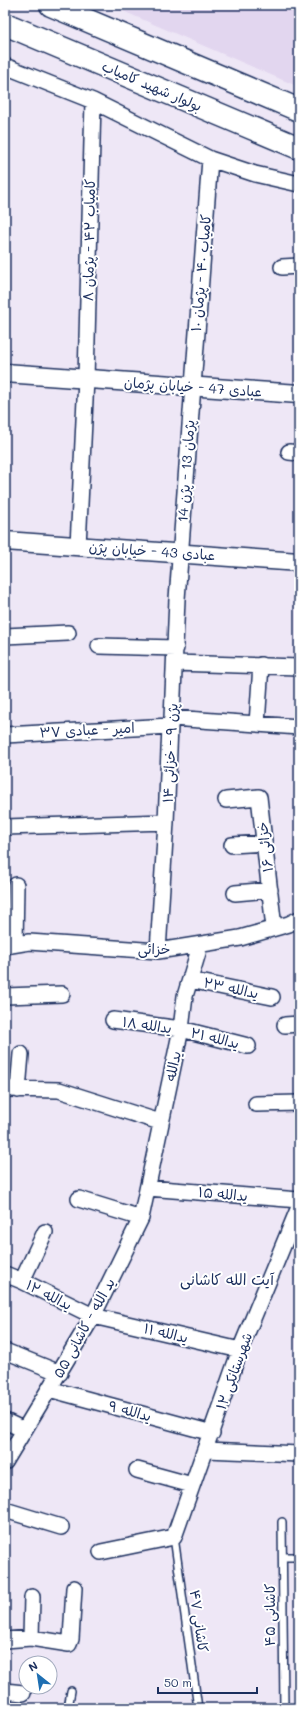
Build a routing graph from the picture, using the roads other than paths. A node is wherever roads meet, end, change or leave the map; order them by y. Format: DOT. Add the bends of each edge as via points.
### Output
graph roads {
  1 [pos="52,5"];
  2 [pos="5,24"];
  3 [pos="5,66"];
  4 [pos="93,101"];
  5 [pos="299,110"];
  6 [pos="299,148"];
  7 [pos="210,159"];
  8 [pos="299,184"];
  9 [pos="282,266"];
  10 [pos="299,266"];
  11 [pos="5,373"];
  12 [pos="86,379"];
  13 [pos="191,387"];
  14 [pos="299,394"];
  15 [pos="5,541"];
  16 [pos="78,546"];
  17 [pos="180,554"];
  18 [pos="299,562"];
  19 [pos="68,633"];
  20 [pos="5,636"];
  21 [pos="99,646"];
  22 [pos="176,648"];
  23 [pos="175,663"];
  24 [pos="261,666"];
  25 [pos="299,667"];
  26 [pos="171,722"];
  27 [pos="257,724"];
  28 [pos="299,727"];
  29 [pos="5,734"];
  30 [pos="226,800"];
  31 [pos="166,822"];
  32 [pos="5,827"];
  33 [pos="264,843"];
  34 [pos="232,845"];
  35 [pos="16,885"];
  36 [pos="270,890"];
  37 [pos="235,893"];
  38 [pos="299,919"];
  39 [pos="274,928"];
  40 [pos="10,944"];
  41 [pos="200,946"];
  42 [pos="158,951"];
  43 [pos="190,980"];
  44 [pos="62,994"];
  45 [pos="5,996"];
  46 [pos="272,997"];
  47 [pos="113,1020"];
  48 [pos="181,1029"];
  49 [pos="248,1046"];
  50 [pos="21,1054"];
  51 [pos="11,1090"];
  52 [pos="299,1103"];
  53 [pos="256,1104"];
  54 [pos="160,1122"];
  55 [pos="148,1188"];
  56 [pos="79,1199"];
  57 [pos="299,1200"];
  58 [pos="299,1207"];
  59 [pos="141,1218"];
  60 [pos="45,1232"];
  61 [pos="5,1274"];
  62 [pos="22,1281"];
  63 [pos="93,1316"];
  64 [pos="240,1350"];
  65 [pos="5,1352"];
  66 [pos="60,1373"];
  67 [pos="49,1389"];
  68 [pos="5,1421"];
  69 [pos="24,1430"];
  70 [pos="212,1433"];
  71 [pos="206,1450"];
  72 [pos="299,1454"];
  73 [pos="5,1462"];
  74 [pos="137,1470"];
  75 [pos="192,1485"];
  76 [pos="5,1510"];
  77 [pos="282,1522"];
  78 [pos="61,1527"];
  79 [pos="174,1537"];
  80 [pos="101,1552"];
  81 [pos="283,1557"];
  82 [pos="299,1557"];
  83 [pos="74,1588"];
  84 [pos="32,1597"];
  85 [pos="31,1638"];
  86 [pos="5,1640"];
  87 [pos="5,1691"];
  88 [pos="71,1691"];
  89 [pos="18,1692"];
  90 [pos="68,1708"];
  91 [pos="198,1708"];
  92 [pos="284,1708"];
  1 -- 5 [label="main road"];
  2 -- 6 [label="main road, بولوار شهید کامیاب"];
  3 -- 4 [label="street"];
  4 -- 7 [label="street"];
  4 -- 12 [label="street, کامیاب ۴۲ - پژمان ۸"];
  7 -- 8 [label="street" via="256,174"];
  7 -- 13 [label="street, کامیاب ۴۰ - پژمان ۱۰"];
  9 -- 10 [label="street"];
  11 -- 12 [label="street, عبادی 47 - خیابان پژمان"];
  12 -- 13 [label="street, عبادی 47 - خیابان پژمان"];
  12 -- 16 [label="street, کامیاب ۴۲ - پژمان ۸"];
  13 -- 14 [label="street, عبادی 47 - خیابان پژمان"];
  13 -- 17 [label="street, پژمان 13 - پژن 14"];
  15 -- 16 [label="street, عبادی 43 - خیابان پژن"];
  16 -- 17 [label="street, عبادی 43 - خیابان پژن"];
  17 -- 18 [label="street, عبادی 43 - خیابان پژن"];
  17 -- 22 [label="street, پژن ۹ - خزائی ۱۴" via="176,599"];
  19 -- 20 [label="street"];
  21 -- 22 [label="street"];
  22 -- 23 [label="street, پژن ۹ - خزائی ۱۴"];
  23 -- 24 [label="street"];
  23 -- 26 [label="street, پژن ۹ - خزائی ۱۴"];
  24 -- 25 [label="street"];
  24 -- 27 [label="street"];
  26 -- 27 [label="street, امیر - عبادی ۳۷"];
  26 -- 29 [label="street, امیر - عبادی ۳۷"];
  26 -- 31 [label="street, پژن ۹ - خزائی ۱۴"];
  27 -- 28 [label="street, امیر - عبادی ۳۷"];
  30 -- 33 [label="street, خزائی ۱۶" via="259,797"];
  31 -- 32 [label="street"];
  31 -- 42 [label="street, پژن ۹ - خزائی ۱۴"];
  33 -- 34 [label="street"];
  33 -- 36 [label="street, خزائی ۱۶"];
  35 -- 40 [label="street"];
  36 -- 37 [label="street"];
  36 -- 39 [label="street, خزائی ۱۶"];
  38 -- 39 [label="street, خزائی"];
  39 -- 41 [label="street, خزائی"];
  40 -- 42 [label="street, خزائی" via="29,942"];
  41 -- 42 [label="street, خزائی"];
  41 -- 43 [label="street, یدالله"];
  43 -- 46 [label="street, یدالله ۲۳"];
  43 -- 48 [label="street, یدالله"];
  44 -- 45 [label="street"];
  47 -- 48 [label="street, یدالله ۱۸"];
  48 -- 49 [label="street, یدالله ۲۱"];
  48 -- 54 [label="street, یدالله"];
  50 -- 51 [label="street"];
  51 -- 54 [label="street" via="59,1090"];
  52 -- 53 [label="street"];
  54 -- 55 [label="street, یدالله"];
  55 -- 57 [label="street, یدالله ۱۵"];
  55 -- 59 [label="street, ید الله - کاشانی ۵۵"];
  56 -- 59 [label="street"];
  58 -- 64 [label="street, شهرستانکی ۱۲"];
  59 -- 63 [label="street, ید الله - کاشانی ۵۵"];
  60 -- 62 [label="street"];
  61 -- 62 [label="street, یدالله ۱۲"];
  62 -- 63 [label="street, یدالله ۱۲"];
  63 -- 64 [label="street, یدالله ۱۱"];
  63 -- 66 [label="street, ید الله - کاشانی ۵۵"];
  64 -- 70 [label="street, شهرستانکی ۱۲"];
  65 -- 66 [label="street"];
  66 -- 67 [label="street, ید الله - کاشانی ۵۵"];
  67 -- 69 [label="street, ید الله - کاشانی ۵۵"];
  67 -- 70 [label="street, یدالله ۹"];
  68 -- 69 [label="street"];
  69 -- 73 [label="street, ید الله - کاشانی ۵۵"];
  70 -- 71 [label="street, شهرستانکی ۱۲"];
  71 -- 72 [label="street"];
  71 -- 75 [label="street, شهرستانکی ۱۲"];
  74 -- 75 [label="street"];
  75 -- 79 [label="street, شهرستانکی ۱۲"];
  76 -- 78 [label="street"];
  77 -- 81 [label="lane, کاشانی ۴۵"];
  79 -- 80 [label="street"];
  79 -- 91 [label="lane, کاشانی ۴۷"];
  81 -- 82 [label="lane"];
  81 -- 92 [label="lane, کاشانی ۴۵"];
  83 -- 85 [label="street" via="69,1644"];
  84 -- 85 [label="street"];
  85 -- 86 [label="street"];
  87 -- 89 [label="street"];
  88 -- 90 [label="lane"];
}
